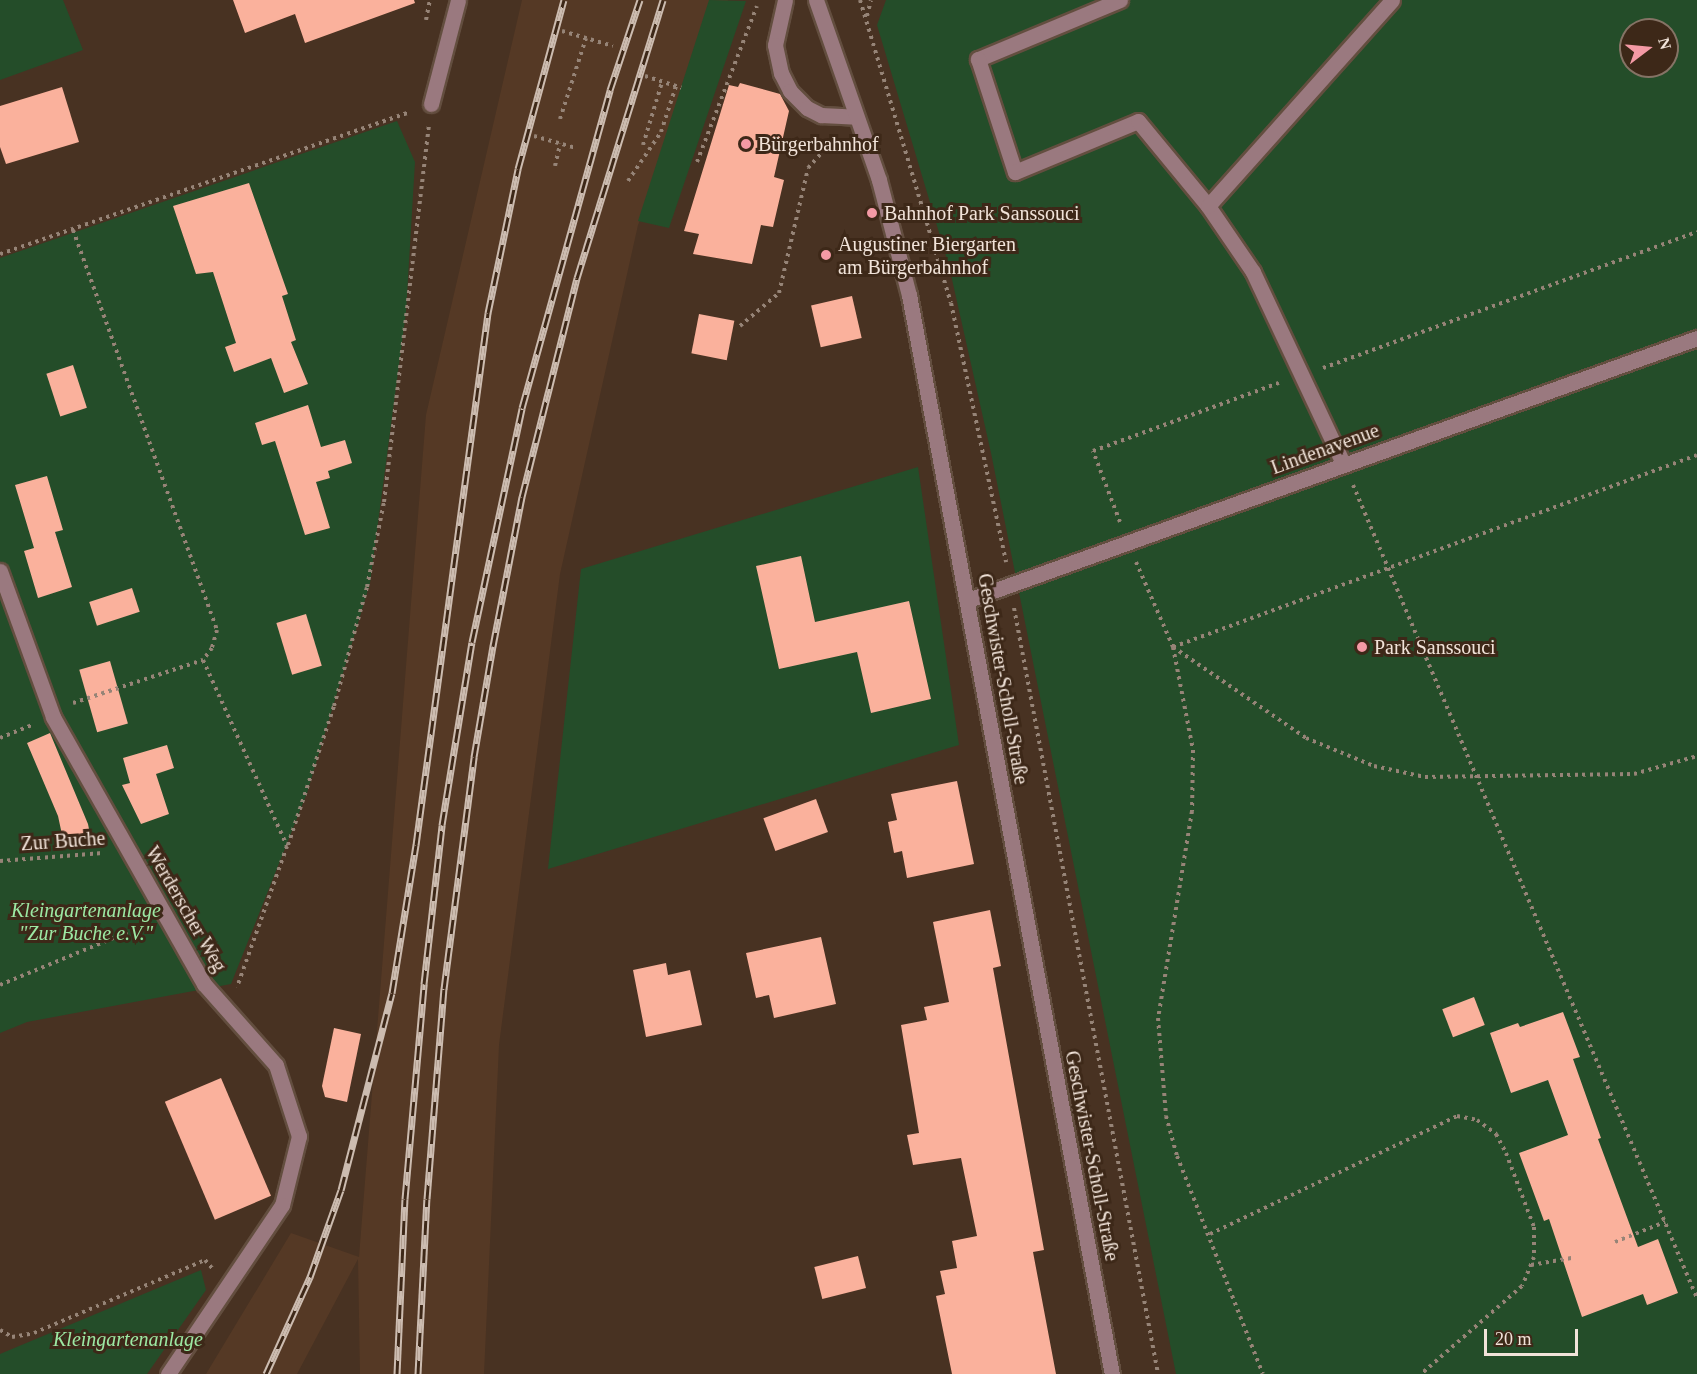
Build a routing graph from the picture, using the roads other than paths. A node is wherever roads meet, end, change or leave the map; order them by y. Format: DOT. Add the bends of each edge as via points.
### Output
graph roads {
  1 [pos="458,0"];
  2 [pos="785,0"];
  3 [pos="816,0"];
  4 [pos="1120,0"];
  5 [pos="1392,0"];
  6 [pos="431,104"];
  7 [pos="857,120"];
  8 [pos="1208,206"];
  9 [pos="1697,339"];
  10 [pos="1344,465"];
  11 [pos="0,571"];
  12 [pos="968,600"];
  13 [pos="168,1374"];
  14 [pos="1112,1374"];
  1 -- 6 [label="street"];
  2 -- 7 [label="street" via="775,45 780,73 790,91 807,108 821,115"];
  3 -- 7 [label="street, Geschwister-Scholl-Straße"];
  4 -- 8 [label="street" via="978,58 1015,172 1138,122"];
  5 -- 8 [label="street"];
  7 -- 12 [label="street, Geschwister-Scholl-Straße" via="879,180 909,295"];
  8 -- 10 [label="street" via="1253,272"];
  9 -- 10 [label="street, Lindenavenue"];
  10 -- 12 [label="street, Lindenavenue"];
  11 -- 13 [label="street, Werderscher Weg" via="53,717 204,984 276,1065 299,1136 282,1205"];
  12 -- 14 [label="street, Geschwister-Scholl-Straße"];
}
